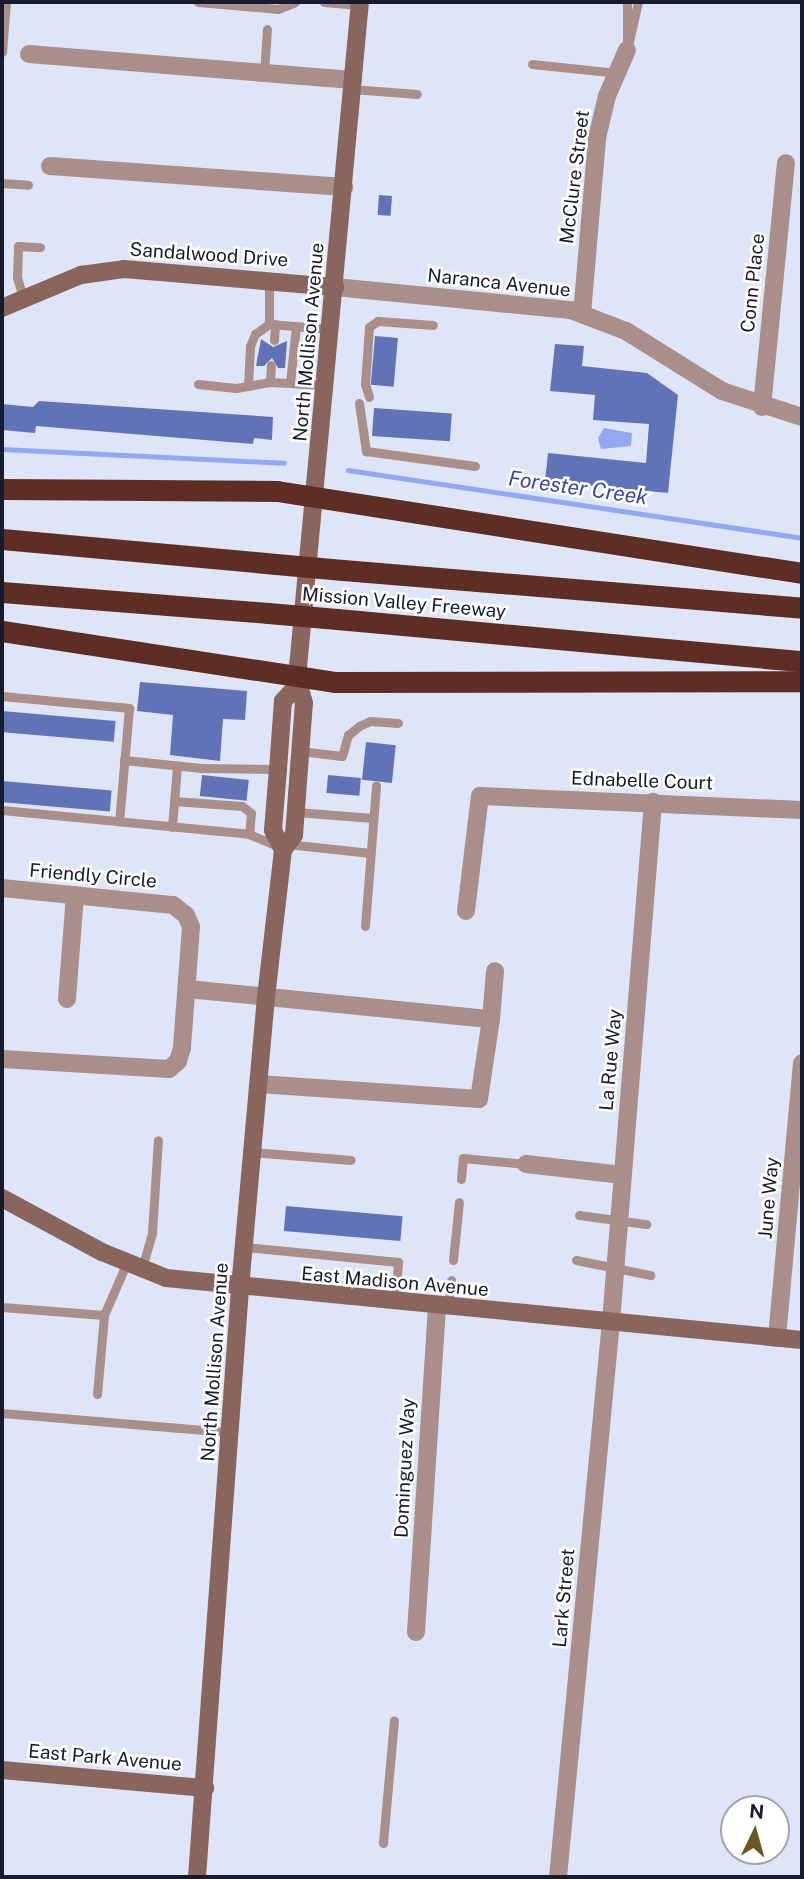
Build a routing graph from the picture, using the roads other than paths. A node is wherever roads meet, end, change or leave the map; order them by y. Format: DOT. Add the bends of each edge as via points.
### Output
graph roads {
  1 [pos="6,2"];
  2 [pos="198,2"];
  3 [pos="295,2"];
  4 [pos="324,2"];
  5 [pos="627,2"];
  6 [pos="638,2"];
  7 [pos="360,3"];
  8 [pos="267,29"];
  9 [pos="627,50"];
  10 [pos="2,52"];
  11 [pos="29,54"];
  12 [pos="532,64"];
  13 [pos="264,73"];
  14 [pos="617,73"];
  15 [pos="353,85"];
  16 [pos="417,94"];
  17 [pos="786,163"];
  18 [pos="50,166"];
  19 [pos="2,183"];
  20 [pos="28,185"];
  21 [pos="344,187"];
  22 [pos="40,247"];
  23 [pos="270,279"];
  24 [pos="335,287"];
  25 [pos="23,298"];
  26 [pos="2,308"];
  27 [pos="582,314"];
  28 [pos="272,324"];
  29 [pos="433,325"];
  30 [pos="296,326"];
  31 [pos="331,329"];
  32 [pos="274,340"];
  33 [pos="271,365"];
  34 [pos="270,382"];
  35 [pos="290,383"];
  36 [pos="198,384"];
  37 [pos="326,385"];
  38 [pos="248,386"];
  39 [pos="369,397"];
  40 [pos="359,403"];
  41 [pos="762,407"];
  42 [pos="802,417"];
  43 [pos="475,466"];
  44 [pos="2,489"];
  45 [pos="315,498"];
  46 [pos="2,539"];
  47 [pos="802,573"];
  48 [pos="2,592"];
  49 [pos="802,608"];
  50 [pos="2,631"];
  51 [pos="802,661"];
  52 [pos="802,681"];
  53 [pos="296,682"];
  54 [pos="2,696"];
  55 [pos="398,723"];
  56 [pos="300,751"];
  57 [pos="124,760"];
  58 [pos="177,765"];
  59 [pos="277,773"];
  60 [pos="376,785"];
  61 [pos="174,801"];
  62 [pos="653,802"];
  63 [pos="2,810"];
  64 [pos="802,810"];
  65 [pos="296,812"];
  66 [pos="373,818"];
  67 [pos="119,822"];
  68 [pos="172,827"];
  69 [pos="249,834"];
  70 [pos="285,847"];
  71 [pos="370,853"];
  72 [pos="2,888"];
  73 [pos="75,895"];
  74 [pos="466,911"];
  75 [pos="365,926"];
  76 [pos="495,971"];
  77 [pos="188,989"];
  78 [pos="266,997"];
  79 [pos="67,999"];
  80 [pos="491,1019"];
  81 [pos="2,1059"];
  82 [pos="802,1063"];
  83 [pos="259,1084"];
  84 [pos="158,1140"];
  85 [pos="252,1152"];
  86 [pos="351,1160"];
  87 [pos="526,1164"];
  88 [pos="622,1175"];
  89 [pos="461,1179"];
  90 [pos="2,1198"];
  91 [pos="459,1202"];
  92 [pos="579,1215"];
  93 [pos="618,1219"];
  94 [pos="646,1224"];
  95 [pos="245,1247"];
  96 [pos="453,1260"];
  97 [pos="576,1260"];
  98 [pos="135,1265"];
  99 [pos="614,1267"];
  100 [pos="650,1275"];
  101 [pos="451,1280"];
  102 [pos="240,1288"];
  103 [pos="395,1303"];
  104 [pos="2,1307"];
  105 [pos="443,1307"];
  106 [pos="104,1315"];
  107 [pos="611,1322"];
  108 [pos="777,1338"];
  109 [pos="802,1340"];
  110 [pos="97,1394"];
  111 [pos="2,1413"];
  112 [pos="231,1433"];
  113 [pos="416,1632"];
  114 [pos="394,1720"];
  115 [pos="2,1770"];
  116 [pos="205,1788"];
  117 [pos="383,1843"];
  118 [pos="197,1877"];
  119 [pos="558,1877"];
  1 -- 10 [label="lane"];
  2 -- 3 [label="lane" via="278,9"];
  4 -- 7 [label="lane"];
  5 -- 9 [label="lane"];
  6 -- 9 [label="lane"];
  7 -- 15 [label="main road, North Mollison Avenue"];
  8 -- 13 [label="lane"];
  9 -- 14 [label="street, McClure Street"];
  11 -- 13 [label="street"];
  12 -- 14 [label="lane"];
  13 -- 15 [label="street"];
  14 -- 27 [label="street, McClure Street" via="597,138"];
  15 -- 16 [label="lane"];
  15 -- 21 [label="main road, North Mollison Avenue"];
  17 -- 41 [label="street, Conn Place"];
  18 -- 21 [label="street"];
  19 -- 20 [label="lane"];
  21 -- 24 [label="main road, North Mollison Avenue"];
  22 -- 25 [label="lane" via="18,246 17,277"];
  23 -- 24 [label="main road, Sandalwood Drive"];
  23 -- 25 [label="main road, Sandalwood Drive" via="124,269 81,275"];
  23 -- 28 [label="lane"];
  24 -- 27 [label="street, Naranca Avenue"];
  24 -- 31 [label="main road, North Mollison Avenue"];
  25 -- 26 [label="main road, Sandalwood Drive"];
  27 -- 41 [label="street, Naranca Avenue" via="626,331 722,391"];
  28 -- 30 [label="lane"];
  28 -- 32 [label="lane"];
  28 -- 38 [label="lane" via="255,334 250,346"];
  29 -- 39 [label="lane" via="379,321 369,327 365,384"];
  30 -- 31 [label="lane"];
  30 -- 35 [label="lane"];
  31 -- 37 [label="main road, North Mollison Avenue"];
  33 -- 34 [label="lane"];
  34 -- 35 [label="lane"];
  34 -- 38 [label="lane"];
  35 -- 37 [label="lane"];
  36 -- 38 [label="lane"];
  37 -- 45 [label="main road, North Mollison Avenue"];
  40 -- 43 [label="lane" via="366,451"];
  41 -- 42 [label="street, Naranca Avenue"];
  44 -- 45 [label="highway" via="277,491"];
  45 -- 47 [label="highway"];
  45 -- 53 [label="main road, North Mollison Avenue"];
  46 -- 49 [label="highway, Mission Valley Freeway, bridge"];
  48 -- 51 [label="highway, Mission Valley Freeway, bridge"];
  50 -- 53 [label="highway"];
  52 -- 53 [label="highway"];
  53 -- 56 [label="main road, North Mollison Avenue" via="304,703"];
  53 -- 59 [label="main road, North Mollison Avenue" via="283,701"];
  54 -- 57 [label="lane" via="129,708"];
  55 -- 56 [label="lane" via="370,721 359,726 348,736 342,756"];
  56 -- 65 [label="main road, North Mollison Avenue"];
  57 -- 58 [label="lane"];
  57 -- 67 [label="lane"];
  58 -- 59 [label="lane"];
  58 -- 61 [label="lane"];
  59 -- 65 [label="main road" via="285,784 289,810"];
  59 -- 70 [label="main road, North Mollison Avenue" via="273,830"];
  60 -- 66 [label="lane"];
  61 -- 68 [label="lane"];
  61 -- 69 [label="lane" via="242,806 251,813"];
  62 -- 64 [label="street, Ednabelle Court"];
  62 -- 74 [label="street, Ednabelle Court" via="480,796"];
  62 -- 88 [label="street, La Rue Way"];
  63 -- 67 [label="lane"];
  65 -- 66 [label="lane"];
  65 -- 70 [label="main road, North Mollison Avenue" via="294,835"];
  66 -- 71 [label="lane"];
  67 -- 68 [label="lane"];
  68 -- 69 [label="lane"];
  69 -- 70 [label="lane"];
  70 -- 71 [label="lane"];
  70 -- 78 [label="main road, North Mollison Avenue"];
  71 -- 75 [label="lane"];
  72 -- 73 [label="street, Friendly Circle"];
  73 -- 77 [label="street, Friendly Circle" via="173,905 186,915 191,927"];
  73 -- 79 [label="street"];
  76 -- 80 [label="street"];
  77 -- 78 [label="street"];
  77 -- 81 [label="street, Friendly Circle" via="182,1048 169,1069"];
  78 -- 80 [label="street"];
  78 -- 83 [label="main road, North Mollison Avenue"];
  80 -- 83 [label="street" via="479,1099"];
  82 -- 108 [label="street, June Way"];
  83 -- 85 [label="main road, North Mollison Avenue"];
  84 -- 98 [label="lane" via="152,1232"];
  85 -- 86 [label="lane"];
  85 -- 95 [label="main road, North Mollison Avenue"];
  87 -- 88 [label="street"];
  87 -- 89 [label="lane" via="463,1158"];
  88 -- 93 [label="street, La Rue Way"];
  90 -- 98 [label="main road, East Madison Avenue"];
  91 -- 96 [label="lane"];
  92 -- 93 [label="lane"];
  93 -- 94 [label="lane"];
  93 -- 99 [label="street, La Rue Way"];
  95 -- 102 [label="main road, North Mollison Avenue"];
  95 -- 103 [label="lane" via="398,1262"];
  97 -- 99 [label="lane"];
  98 -- 102 [label="main road, East Madison Avenue" via="166,1278"];
  98 -- 106 [label="lane"];
  99 -- 100 [label="lane"];
  99 -- 107 [label="street, La Rue Way"];
  101 -- 105 [label="lane"];
  102 -- 103 [label="main road, East Madison Avenue"];
  102 -- 112 [label="main road, North Mollison Avenue"];
  103 -- 105 [label="main road, East Madison Avenue"];
  104 -- 106 [label="lane"];
  105 -- 107 [label="main road, East Madison Avenue"];
  105 -- 113 [label="street, Dominguez Way"];
  106 -- 110 [label="lane"];
  107 -- 108 [label="main road, East Madison Avenue"];
  107 -- 119 [label="street, Lark Street"];
  108 -- 109 [label="main road, East Madison Avenue"];
  111 -- 112 [label="lane"];
  112 -- 116 [label="main road, North Mollison Avenue" via="210,1668"];
  114 -- 117 [label="lane"];
  115 -- 116 [label="main road, East Park Avenue"];
  116 -- 118 [label="main road, North Mollison Avenue"];
}
